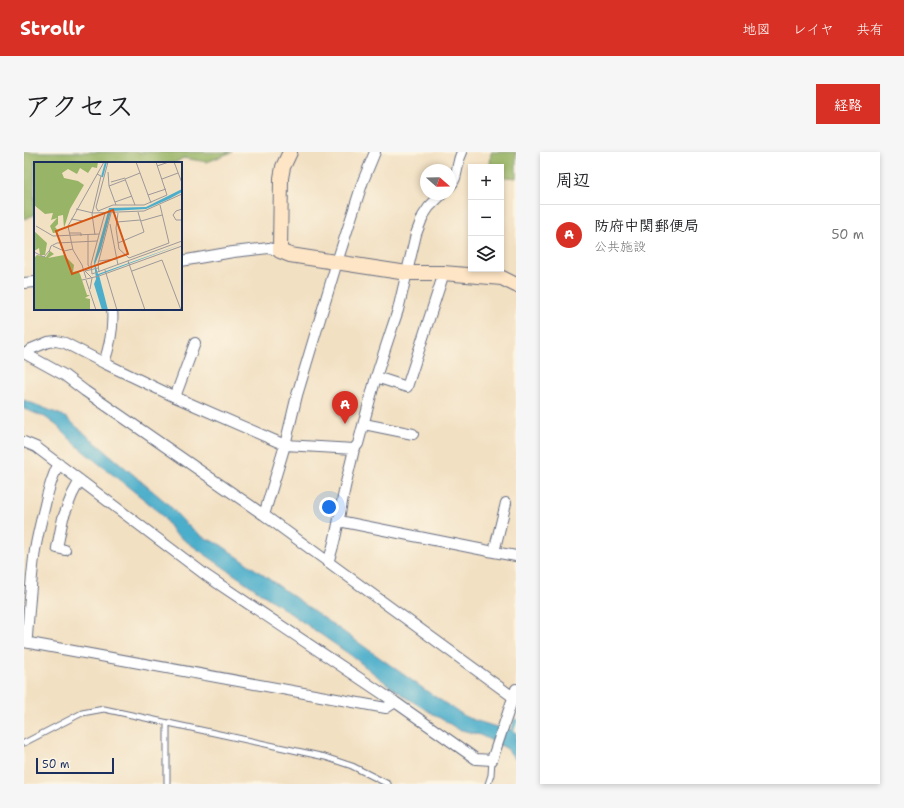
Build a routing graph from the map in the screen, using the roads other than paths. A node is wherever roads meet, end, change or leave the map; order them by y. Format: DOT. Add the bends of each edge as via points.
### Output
graph roads {
  1 [pos="290,152"];
  2 [pos="375,152"];
  3 [pos="462,152"];
  4 [pos="456,177"];
  5 [pos="436,200"];
  6 [pos="280,251"];
  7 [pos="182,261"];
  8 [pos="337,262"];
  9 [pos="407,273"];
  10 [pos="443,273"];
  11 [pos="34,282"];
  12 [pos="24,283"];
  13 [pos="516,285"];
  14 [pos="112,310"];
  15 [pos="195,343"];
  16 [pos="25,354"];
  17 [pos="104,363"];
  18 [pos="376,377"];
  19 [pos="175,397"];
  20 [pos="364,424"];
  21 [pos="413,434"];
  22 [pos="24,442"];
  23 [pos="285,445"];
  24 [pos="354,449"];
  25 [pos="59,464"];
  26 [pos="80,480"];
  27 [pos="506,503"];
  28 [pos="264,515"];
  29 [pos="339,521"];
  30 [pos="65,550"];
  31 [pos="494,552"];
  32 [pos="516,556"];
  33 [pos="328,562"];
  34 [pos="24,642"];
  35 [pos="515,693"];
  36 [pos="395,702"];
  37 [pos="167,723"];
  38 [pos="24,743"];
  39 [pos="492,760"];
  40 [pos="386,783"];
  41 [pos="167,784"];
  42 [pos="488,784"];
  1 -- 6 [label="street" via="281,178"];
  2 -- 8 [label="street"];
  3 -- 4 [label="street"];
  5 -- 9 [label="street" via="423,216"];
  6 -- 7 [label="street" via="269,248"];
  6 -- 8 [label="street"];
  8 -- 9 [label="street"];
  8 -- 23 [label="street" via="297,395"];
  9 -- 10 [label="street"];
  9 -- 18 [label="street"];
  10 -- 13 [label="street" via="502,278"];
  10 -- 18 [label="street" via="407,387"];
  11 -- 12 [label="street"];
  14 -- 17 [label="street" via="111,339"];
  15 -- 19 [label="street"];
  16 -- 17 [label="street" via="31,349 56,341"];
  16 -- 28 [label="street" via="64,375"];
  17 -- 19 [label="street"];
  18 -- 20 [label="street"];
  19 -- 23 [label="street"];
  20 -- 21 [label="street"];
  20 -- 24 [label="street"];
  22 -- 25 [label="street" via="36,447"];
  23 -- 24 [label="street"];
  23 -- 28 [label="street"];
  24 -- 29 [label="street"];
  25 -- 26 [label="street"];
  25 -- 34 [label="street" via="50,487 35,548 27,637"];
  26 -- 30 [label="street" via="63,518 57,548"];
  26 -- 36 [label="street" via="207,576"];
  27 -- 31 [label="street"];
  28 -- 33 [label="street"];
  29 -- 31 [label="street"];
  29 -- 33 [label="street"];
  31 -- 32 [label="street"];
  33 -- 35 [label="street"];
  34 -- 36 [label="street" via="386,708"];
  35 -- 39 [label="street"];
  36 -- 39 [label="street" via="476,758"];
  37 -- 38 [label="lane" via="104,710 82,713"];
  37 -- 40 [label="lane" via="325,757 352,766"];
  37 -- 41 [label="lane"];
  39 -- 42 [label="lane"];
}
